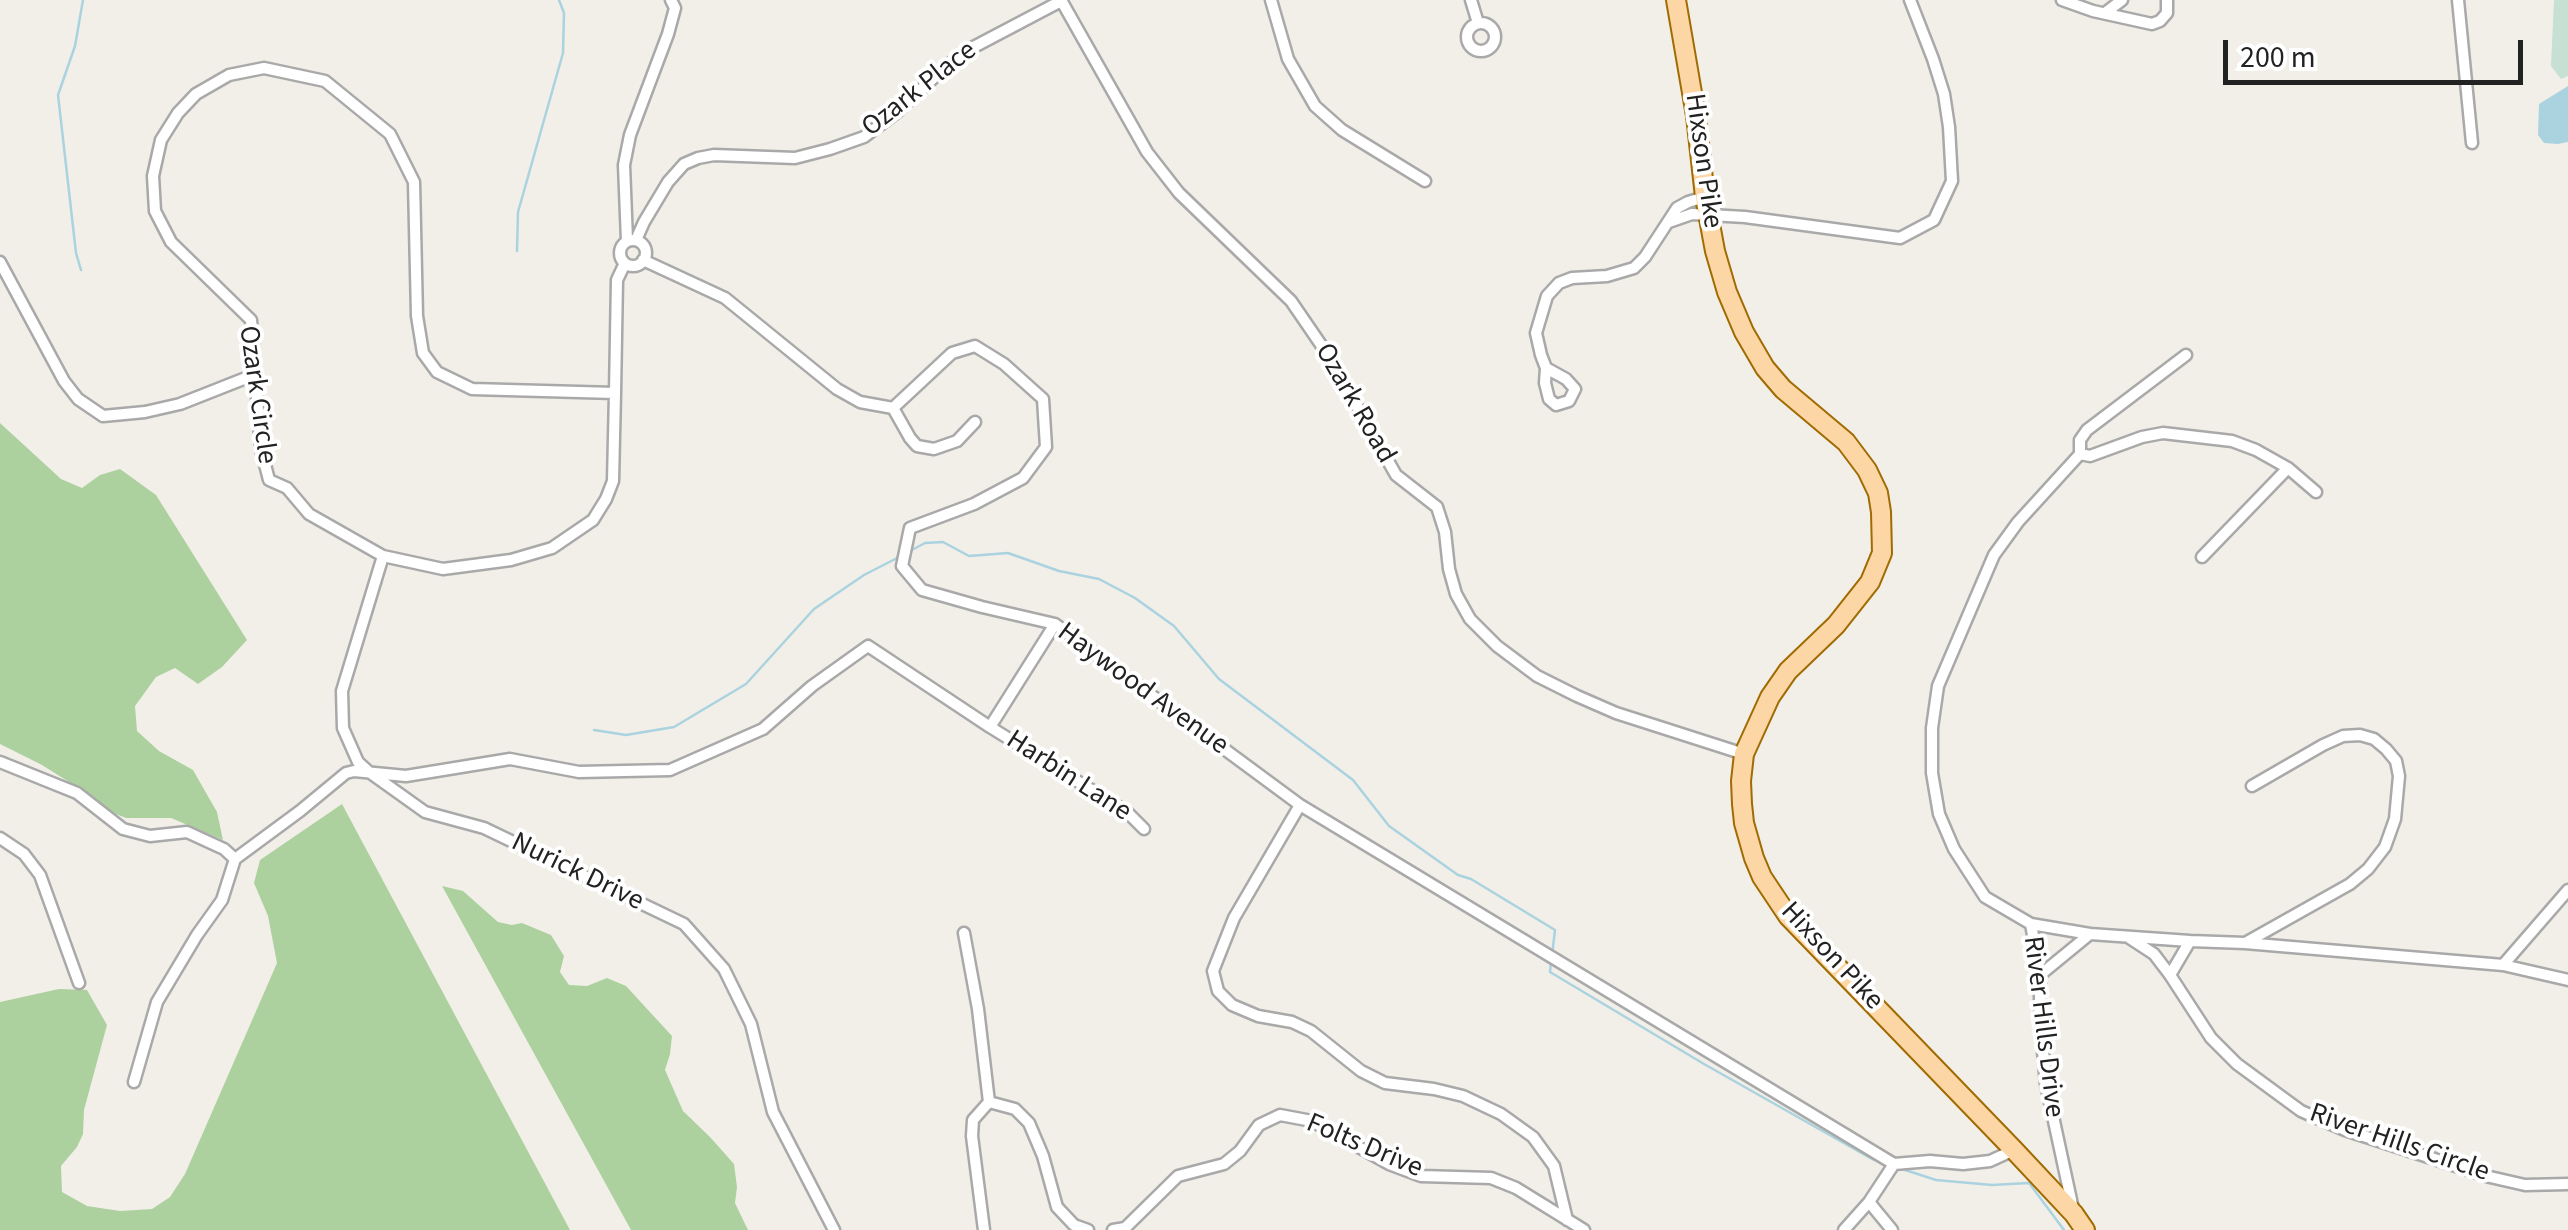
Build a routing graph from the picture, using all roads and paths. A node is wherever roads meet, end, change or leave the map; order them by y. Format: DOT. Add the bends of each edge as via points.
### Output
graph roads {
  1 [pos="671,0"];
  2 [pos="1271,0"];
  3 [pos="1471,0"];
  4 [pos="1676,0"];
  5 [pos="1910,0"];
  6 [pos="2062,0"];
  7 [pos="2122,0"];
  8 [pos="2167,0"];
  9 [pos="2458,0"];
  10 [pos="1061,1"];
  11 [pos="2104,14"];
  12 [pos="1478,23"];
  13 [pos="2472,143"];
  14 [pos="1425,181"];
  15 [pos="1707,206"];
  16 [pos="1669,222"];
  17 [pos="631,241"];
  18 [pos="644,260"];
  19 [pos="0,262"];
  20 [pos="624,263"];
  21 [pos="2186,355"];
  22 [pos="1546,368"];
  23 [pos="256,374"];
  24 [pos="616,392"];
  25 [pos="893,408"];
  26 [pos="975,422"];
  27 [pos="2080,454"];
  28 [pos="2288,468"];
  29 [pos="2316,492"];
  30 [pos="383,556"];
  31 [pos="2202,557"];
  32 [pos="1055,624"];
  33 [pos="990,727"];
  34 [pos="1744,754"];
  35 [pos="0,762"];
  36 [pos="368,772"];
  37 [pos="2252,786"];
  38 [pos="1300,805"];
  39 [pos="1144,829"];
  40 [pos="0,838"];
  41 [pos="235,859"];
  42 [pos="2568,890"];
  43 [pos="2031,924"];
  44 [pos="964,933"];
  45 [pos="2090,934"];
  46 [pos="2128,937"];
  47 [pos="2190,941"];
  48 [pos="2246,943"];
  49 [pos="2503,965"];
  50 [pos="2040,975"];
  51 [pos="2170,975"];
  52 [pos="2568,980"];
  53 [pos="79,983"];
  54 [pos="134,1082"];
  55 [pos="989,1102"];
  56 [pos="2014,1150"];
  57 [pos="1894,1164"];
  58 [pos="2568,1184"];
  59 [pos="1869,1202"];
  60 [pos="1567,1220"];
  61 [pos="2079,1222"];
  62 [pos="834,1230"];
  63 [pos="984,1230"];
  64 [pos="1088,1230"];
  65 [pos="1113,1230"];
  66 [pos="1584,1230"];
  67 [pos="1844,1230"];
  68 [pos="1892,1230"];
  1 -- 17 [label="street" via="668,34 624,165"];
  2 -- 14 [label="street" via="1288,58 1315,106"];
  3 -- 12 [label="street"];
  4 -- 15 [label="main road, Hixson Pike"];
  5 -- 15 [label="street" via="1949,127 1952,181 1934,220 1900,238"];
  6 -- 11 [label="street"];
  7 -- 11 [label="street"];
  8 -- 11 [label="street" via="2167,13 2152,24"];
  9 -- 13 [label="street"];
  10 -- 17 [label="street, Ozark Place" via="968,50 864,137 794,158 714,155 684,164"];
  10 -- 34 [label="street, Ozark Road" via="1147,152 1179,193 1291,300 1396,475 1438,508 1456,594 1470,619 1537,676 1577,696"];
  15 -- 16 [label="street"];
  15 -- 16 [label="street" via="1682,205"];
  15 -- 34 [label="main road, Hixson Pike" via="1714,251 1750,344 1783,389 1858,457 1882,512 1882,553 1870,582 1788,671"];
  16 -- 22 [label="street" via="1634,268 1572,278 1547,296 1536,333"];
  17 -- 18 [label="street" via="644,248"];
  17 -- 20 [label="street" via="620,252"];
  18 -- 20 [label="street"];
  18 -- 25 [label="street" via="725,298 837,389"];
  19 -- 23 [label="street" via="64,381 103,416 180,404"];
  20 -- 24 [label="street, Ozark Circle" via="617,280"];
  21 -- 27 [label="street, River Hills Drive" via="2086,430"];
  23 -- 24 [label="street, Ozark Circle" via="250,320 172,242 155,211 153,176 161,140 196,94 229,75 264,68 325,81 390,134 414,182 417,316 422,353 437,372 472,389"];
  23 -- 30 [label="street, Ozark Circle" via="270,480 287,488 308,514"];
  24 -- 30 [label="street, Ozark Circle" via="613,481 592,520 552,548 511,560 443,568"];
  25 -- 26 [label="street" via="917,446 934,449 957,441"];
  25 -- 32 [label="street, Haywood Avenue" via="952,354 975,346 1043,399 1046,447 1024,478 910,528 902,566 922,590"];
  27 -- 28 [label="street" via="2163,433 2232,442"];
  27 -- 43 [label="street, River Hills Drive" via="1994,556 1938,686 1932,728 1932,773 1954,849 1986,897"];
  28 -- 29 [label="street"];
  28 -- 31 [label="street"];
  30 -- 36 [label="street, Nurick Drive" via="342,691 343,728"];
  32 -- 33 [label="street"];
  32 -- 38 [label="street, Haywood Avenue"];
  33 -- 36 [label="street, Harbin Lane" via="868,646 762,728 670,770 579,772 510,759 406,776"];
  33 -- 39 [label="street, Harbin Lane"];
  34 -- 56 [label="main road, Hixson Pike" via="1744,823 1762,877 1782,907"];
  35 -- 41 [label="street" via="77,793 123,829 150,836 186,832"];
  36 -- 41 [label="street" via="346,773"];
  36 -- 62 [label="street, Nurick Drive" via="425,812 484,828 684,924 724,969 751,1024 773,1112"];
  37 -- 48 [label="street" via="2343,736 2374,739 2396,761 2399,776 2395,819 2368,869"];
  38 -- 57 [label="street, Haywood Avenue"];
  38 -- 60 [label="street" via="1234,918 1213,971 1218,991 1245,1011 1311,1030 1385,1083 1464,1096 1501,1114 1533,1137 1554,1166"];
  40 -- 53 [label="street" via="40,876"];
  41 -- 54 [label="street" via="222,900 158,1002"];
  42 -- 49 [label="street"];
  43 -- 45 [label="street"];
  43 -- 50 [label="street, River Hills Drive"];
  44 -- 55 [label="street"];
  45 -- 46 [label="street"];
  45 -- 50 [label="street"];
  46 -- 47 [label="street"];
  46 -- 51 [label="street, River Hills Circle"];
  47 -- 48 [label="street"];
  47 -- 51 [label="street"];
  48 -- 49 [label="street"];
  49 -- 52 [label="street"];
  50 -- 61 [label="street, River Hills Drive" via="2046,1084"];
  51 -- 58 [label="street, River Hills Circle" via="2211,1038 2300,1111 2490,1177 2526,1186"];
  55 -- 63 [label="street" via="974,1120 972,1136"];
  55 -- 64 [label="street" via="1015,1109 1029,1123 1057,1207 1074,1226"];
  56 -- 57 [label="street" via="1964,1164"];
  56 -- 61 [label="main road, Hixson Pike"];
  57 -- 59 [label="street"];
  59 -- 67 [label="street"];
  59 -- 68 [label="street"];
  60 -- 65 [label="street, Folts Drive" via="1491,1178 1421,1176 1312,1122 1280,1115 1259,1126 1224,1164 1178,1176 1125,1228"];
  60 -- 66 [label="street, Folts Drive"];
}
